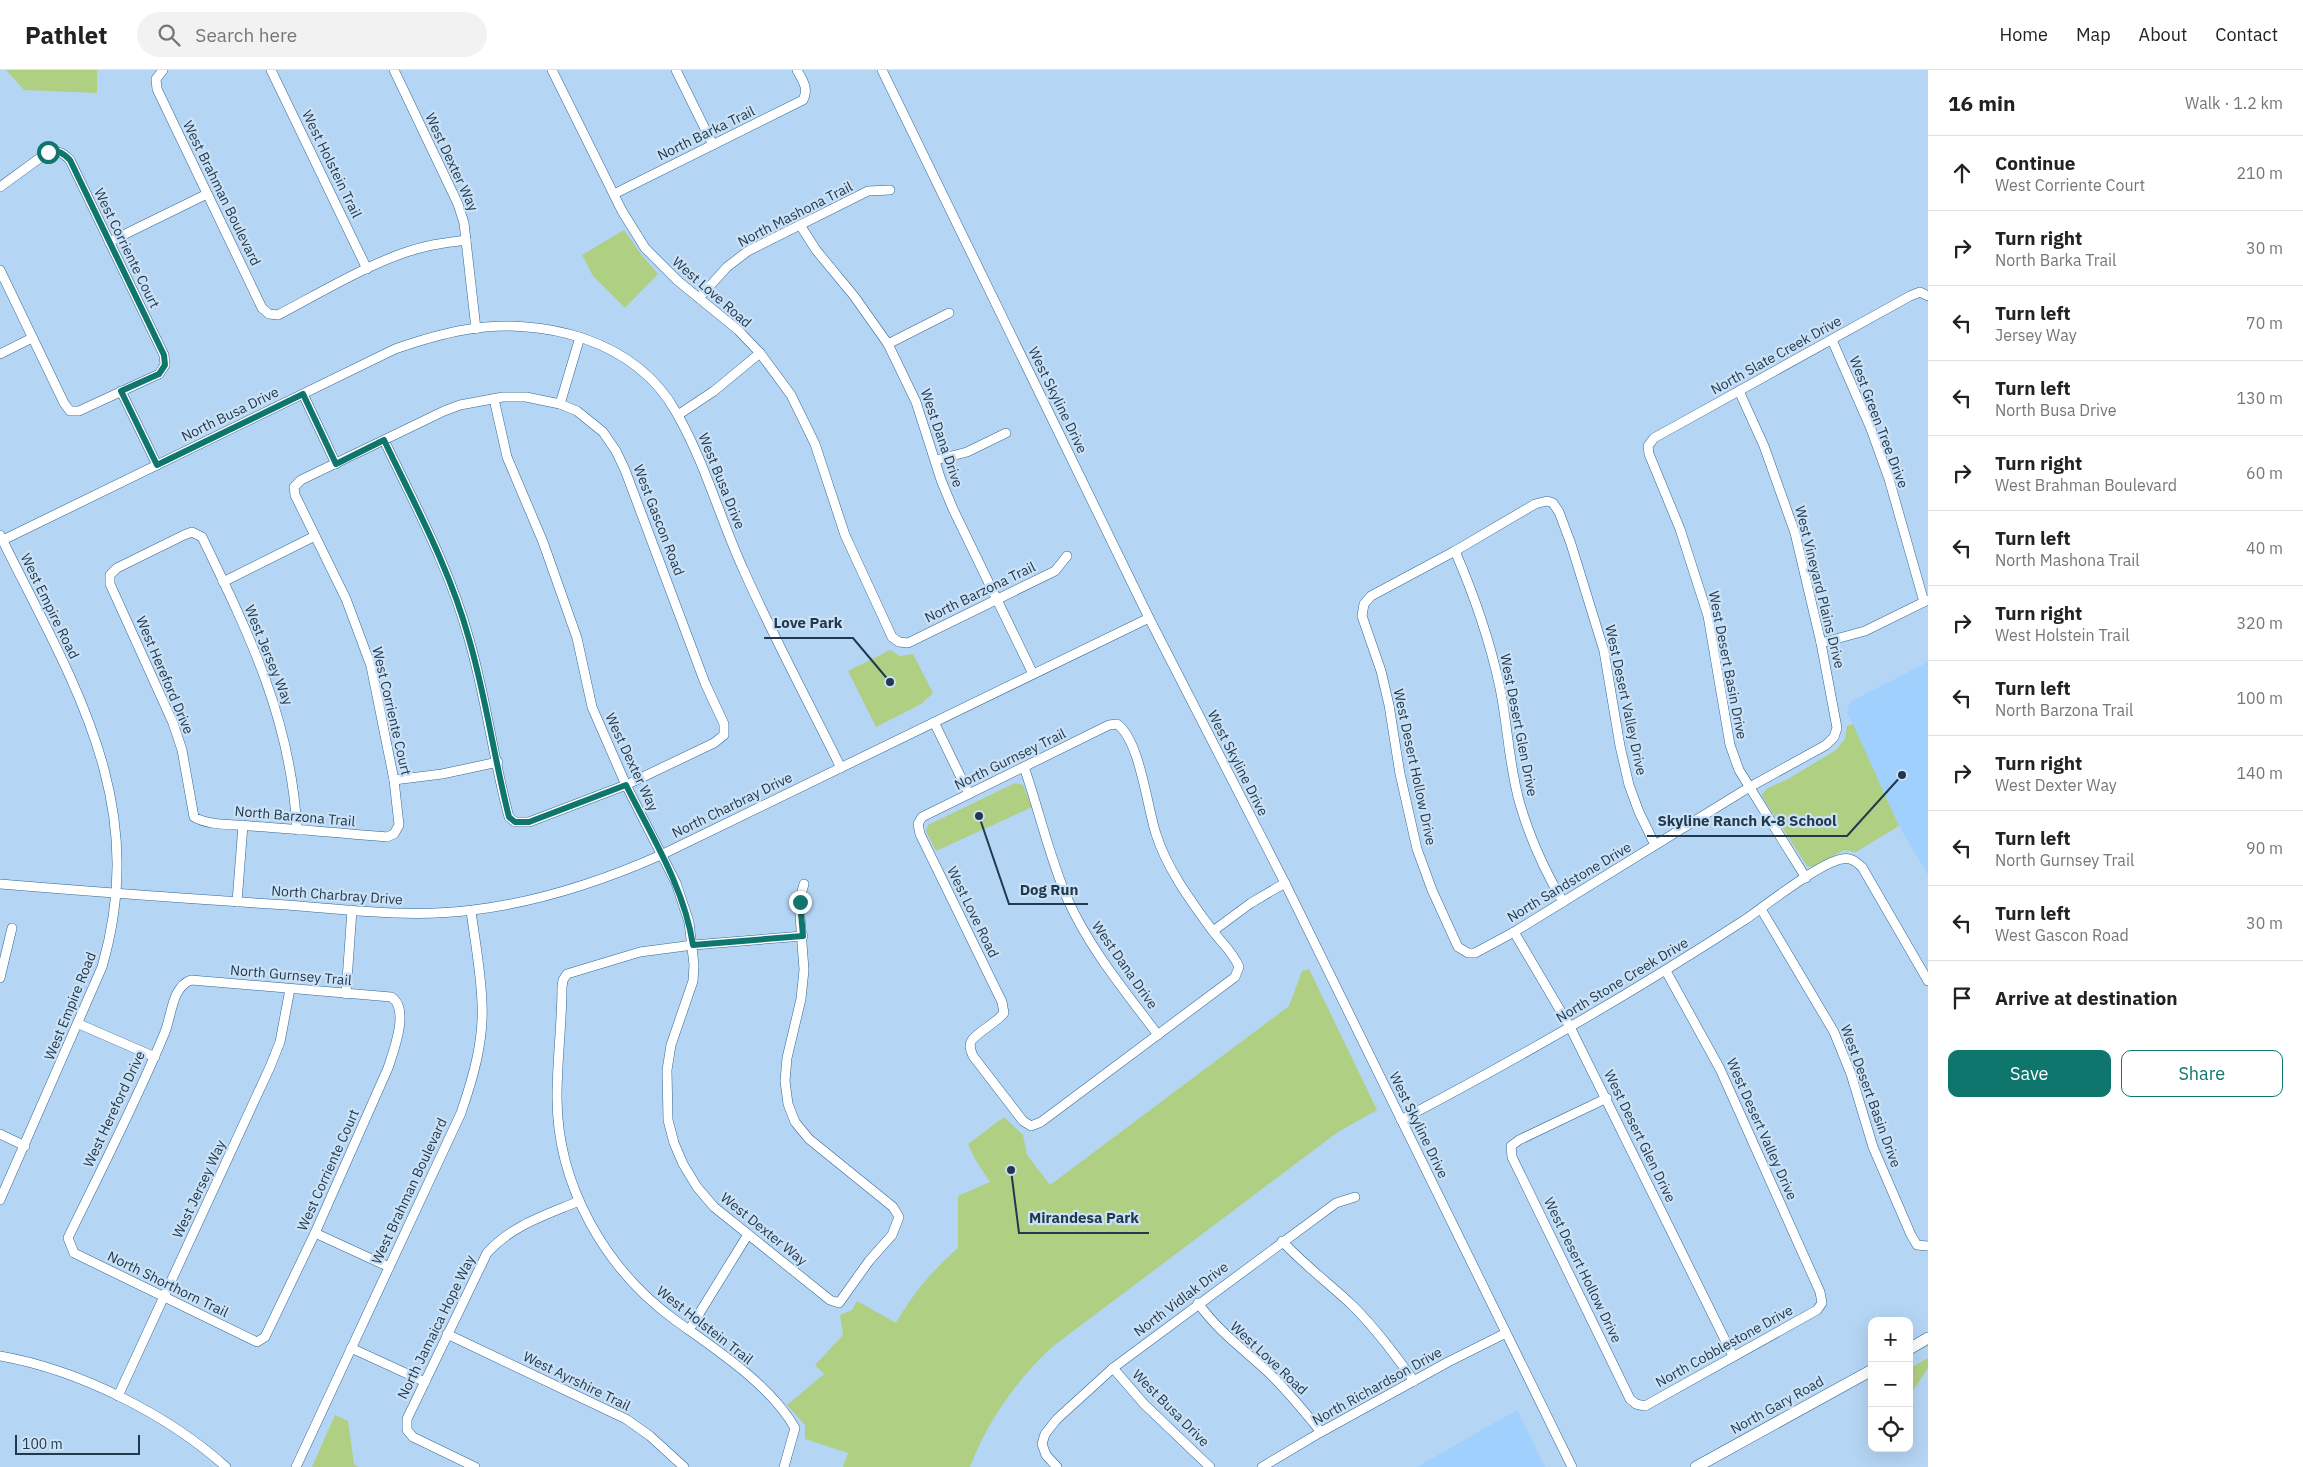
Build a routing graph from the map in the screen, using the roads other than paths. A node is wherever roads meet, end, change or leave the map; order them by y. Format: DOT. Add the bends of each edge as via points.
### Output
graph roads {
  1 [pos="163,70"];
  2 [pos="271,70"];
  3 [pos="394,70"];
  4 [pos="552,70"];
  5 [pos="676,70"];
  6 [pos="798,70"];
  7 [pos="882,70"];
  8 [pos="713,145"];
  9 [pos="0,187"];
  10 [pos="890,190"];
  11 [pos="207,194"];
  12 [pos="614,194"];
  13 [pos="800,225"];
  14 [pos="466,240"];
  15 [pos="109,242"];
  16 [pos="368,269"];
  17 [pos="0,270"];
  18 [pos="1924,294"];
  19 [pos="699,298"];
  20 [pos="949,313"];
  21 [pos="476,329"];
  22 [pos="32,338"];
  23 [pos="580,338"];
  24 [pos="1832,340"];
  25 [pos="888,344"];
  26 [pos="0,354"];
  27 [pos="760,354"];
  28 [pos="121,391"];
  29 [pos="1739,391"];
  30 [pos="303,394"];
  31 [pos="494,399"];
  32 [pos="560,404"];
  33 [pos="678,415"];
  34 [pos="1006,434"];
  35 [pos="384,440"];
  36 [pos="1648,446"];
  37 [pos="936,460"];
  38 [pos="336,464"];
  39 [pos="157,465"];
  40 [pos="192,532"];
  41 [pos="315,536"];
  42 [pos="1,538"];
  43 [pos="1454,551"];
  44 [pos="1067,556"];
  45 [pos="224,582"];
  46 [pos="997,600"];
  47 [pos="1926,601"];
  48 [pos="1149,618"];
  49 [pos="899,642"];
  50 [pos="1821,643"];
  51 [pos="1033,674"];
  52 [pos="934,722"];
  53 [pos="1834,737"];
  54 [pos="498,762"];
  55 [pos="1024,767"];
  56 [pos="841,768"];
  57 [pos="394,780"];
  58 [pos="626,785"];
  59 [pos="1748,788"];
  60 [pos="968,794"];
  61 [pos="194,818"];
  62 [pos="918,824"];
  63 [pos="243,825"];
  64 [pos="296,830"];
  65 [pos="394,834"];
  66 [pos="1655,845"];
  67 [pos="661,855"];
  68 [pos="1806,878"];
  69 [pos="1285,883"];
  70 [pos="0,884"];
  71 [pos="804,884"];
  72 [pos="116,893"];
  73 [pos="237,902"];
  74 [pos="1563,902"];
  75 [pos="1761,909"];
  76 [pos="352,910"];
  77 [pos="471,911"];
  78 [pos="12,928"];
  79 [pos="1213,931"];
  80 [pos="1514,932"];
  81 [pos="803,936"];
  82 [pos="693,945"];
  83 [pos="1471,954"];
  84 [pos="1666,972"];
  85 [pos="0,978"];
  86 [pos="1928,981"];
  87 [pos="184,983"];
  88 [pos="290,989"];
  89 [pos="346,994"];
  90 [pos="396,1000"];
  91 [pos="79,1024"];
  92 [pos="1570,1027"];
  93 [pos="1158,1035"];
  94 [pos="154,1057"];
  95 [pos="1607,1098"];
  96 [pos="1401,1120"];
  97 [pos="0,1134"];
  98 [pos="25,1146"];
  99 [pos="1355,1198"];
  100 [pos="0,1200"];
  101 [pos="579,1201"];
  102 [pos="315,1233"];
  103 [pos="747,1236"];
  104 [pos="1282,1241"];
  105 [pos="1928,1246"];
  106 [pos="70,1247"];
  107 [pos="389,1267"];
  108 [pos="164,1297"];
  109 [pos="1822,1303"];
  110 [pos="1198,1304"];
  111 [pos="689,1330"];
  112 [pos="1506,1333"];
  113 [pos="447,1334"];
  114 [pos="1928,1338"];
  115 [pos="257,1342"];
  116 [pos="1913,1347"];
  117 [pos="351,1348"];
  118 [pos="0,1356"];
  119 [pos="1733,1356"];
  120 [pos="1113,1368"];
  121 [pos="1868,1372"];
  122 [pos="1414,1381"];
  123 [pos="425,1382"];
  124 [pos="118,1396"];
  125 [pos="1636,1404"];
  126 [pos="1321,1432"];
  127 [pos="226,1467"];
  128 [pos="296,1467"];
  129 [pos="475,1467"];
  130 [pos="684,1467"];
  131 [pos="784,1467"];
  132 [pos="1057,1467"];
  133 [pos="1210,1467"];
  134 [pos="1262,1467"];
  135 [pos="1572,1467"];
  136 [pos="1696,1467"];
  1 -- 11 [label="street, West Brahman Boulevard" via="156,80 157,89"];
  2 -- 16 [label="street, West Holstein Trail"];
  3 -- 14 [label="street, West Dexter Way" via="458,204"];
  4 -- 12 [label="street, West Love Road"];
  5 -- 8 [label="street"];
  6 -- 8 [label="street, North Barka Trail" via="806,93 803,100"];
  7 -- 48 [label="street, West Skyline Drive"];
  8 -- 12 [label="street, North Barka Trail"];
  9 -- 15 [label="street, West Corriente Court" via="48,152 62,153 70,160"];
  10 -- 13 [label="street, North Mashona Trail" via="868,192"];
  11 -- 15 [label="street"];
  11 -- 16 [label="street, West Brahman Boulevard" via="262,308 270,314 278,315"];
  12 -- 19 [label="street, West Love Road" via="645,248"];
  13 -- 19 [label="street, North Mashona Trail" via="748,251 726,267"];
  13 -- 25 [label="street, West Dana Drive"];
  14 -- 16 [label="street" via="427,246"];
  14 -- 21 [label="street, West Dexter Way"];
  15 -- 28 [label="street, West Corriente Court" via="164,355 165,365 159,374"];
  17 -- 22 [label="street"];
  18 -- 24 [label="street, North Slate Creek Drive" via="1910,296"];
  19 -- 27 [label="street, West Love Road" via="738,330"];
  20 -- 25 [label="street"];
  21 -- 23 [label="street, West Busa Drive" via="531,327"];
  21 -- 30 [label="street, North Busa Drive" via="429,337 395,349"];
  22 -- 26 [label="street"];
  22 -- 28 [label="street" via="70,411 78,411"];
  23 -- 32 [label="street"];
  23 -- 33 [label="street, West Busa Drive" via="617,353 641,370 660,389"];
  24 -- 29 [label="street, North Slate Creek Drive"];
  24 -- 47 [label="street, West Green Tree Drive" via="1889,479"];
  25 -- 37 [label="street, West Dana Drive" via="916,402"];
  27 -- 33 [label="street"];
  27 -- 49 [label="street, West Love Road" via="791,395 803,418 846,535 892,638"];
  28 -- 39 [label="street"];
  29 -- 36 [label="street, North Slate Creek Drive" via="1654,438"];
  29 -- 50 [label="street, West Vineyard Plains Drive" via="1764,446 1795,533"];
  30 -- 38 [label="street"];
  30 -- 39 [label="street, North Busa Drive"];
  31 -- 32 [label="street" via="526,397"];
  31 -- 35 [label="street" via="460,405"];
  31 -- 58 [label="street, West Dexter Way" via="507,457 543,542 577,638 592,708"];
  32 -- 58 [label="street, West Gascon Road" via="591,420 616,451 640,504 705,683 724,724 724,735 714,743"];
  33 -- 56 [label="street, West Busa Drive" via="692,440 744,571"];
  34 -- 37 [label="street" via="967,452"];
  35 -- 38 [label="street"];
  35 -- 54 [label="street" via="436,548 459,607"];
  36 -- 59 [label="street, West Desert Basin Drive" via="1683,537 1708,616 1730,745"];
  37 -- 46 [label="street, West Dana Drive" via="953,509"];
  38 -- 41 [label="street, West Corriente Court" via="301,480 294,487"];
  39 -- 42 [label="street, North Busa Drive"];
  40 -- 45 [label="street, West Jersey Way" via="202,537"];
  40 -- 61 [label="street, West Hereford Drive" via="117,568 110,575 110,584 173,723 182,750"];
  41 -- 45 [label="street"];
  41 -- 57 [label="street, West Corriente Court" via="346,599 371,666"];
  42 -- 72 [label="street, West Empire Road" via="84,705 102,757 112,798 118,849"];
  43 -- 66 [label="street, West Desert Valley Drive" via="1535,504 1553,503 1571,544 1604,651 1629,784"];
  43 -- 74 [label="street, West Desert Glen Drive" via="1479,613 1492,657 1520,804 1546,872"];
  43 -- 83 [label="street, West Desert Hollow Drive" via="1371,596 1364,604 1362,616 1381,671 1417,849 1458,947"];
  44 -- 46 [label="street, North Barzona Trail" via="1055,571"];
  45 -- 64 [label="street, West Jersey Way" via="256,653 278,713"];
  46 -- 49 [label="street, North Barzona Trail" via="908,643"];
  46 -- 51 [label="street, West Dana Drive"];
  47 -- 50 [label="street" via="1865,630"];
  48 -- 51 [label="street, North Charbray Drive"];
  48 -- 69 [label="street, West Skyline Drive"];
  50 -- 53 [label="street, West Vineyard Plains Drive" via="1837,728"];
  51 -- 52 [label="street, North Charbray Drive"];
  52 -- 56 [label="street, North Charbray Drive"];
  52 -- 60 [label="street"];
  53 -- 59 [label="street, North Sandstone Drive" via="1826,745"];
  54 -- 57 [label="street"];
  54 -- 58 [label="street" via="509,817 515,822 529,822"];
  55 -- 60 [label="street, North Gurnsey Trail"];
  55 -- 79 [label="street, North Gurnsey Trail" via="1109,725 1117,724 1123,728 1140,769 1156,835 1166,860"];
  55 -- 93 [label="street, West Dana Drive" via="1056,868 1081,927"];
  56 -- 67 [label="street, North Charbray Drive"];
  57 -- 65 [label="street, West Corriente Court" via="400,825"];
  58 -- 67 [label="street, West Dexter Way"];
  59 -- 66 [label="street, North Sandstone Drive"];
  59 -- 68 [label="street, West Desert Basin Drive"];
  60 -- 62 [label="street, North Gurnsey Trail" via="922,817"];
  61 -- 63 [label="street, North Barzona Trail"];
  62 -- 93 [label="street, West Love Road" via="1002,1002 1004,1013 972,1040 973,1056 1022,1121 1031,1126 1041,1122"];
  63 -- 64 [label="street, North Barzona Trail"];
  63 -- 73 [label="street"];
  64 -- 65 [label="street, North Barzona Trail" via="386,837"];
  66 -- 74 [label="street, North Sandstone Drive"];
  67 -- 77 [label="street, North Charbray Drive" via="613,876 566,891"];
  67 -- 82 [label="street, West Dexter Way" via="684,902"];
  68 -- 75 [label="street, North Stone Creek Drive"];
  68 -- 86 [label="street, North Stone Creek Drive" via="1831,863 1853,859 1862,867"];
  69 -- 79 [label="street"];
  69 -- 96 [label="street, West Skyline Drive"];
  70 -- 72 [label="street, North Charbray Drive"];
  71 -- 81 [label="street" via="800,902"];
  72 -- 73 [label="street, North Charbray Drive"];
  72 -- 91 [label="street, West Empire Road" via="108,946"];
  73 -- 76 [label="street, North Charbray Drive"];
  74 -- 80 [label="street, North Sandstone Drive"];
  75 -- 84 [label="street, North Stone Creek Drive"];
  75 -- 105 [label="street, West Desert Basin Drive" via="1834,1032 1851,1074 1873,1147 1917,1245"];
  76 -- 77 [label="street, North Charbray Drive" via="425,914"];
  76 -- 89 [label="street"];
  77 -- 107 [label="street, West Brahman Boulevard" via="482,1004 478,1057 461,1113"];
  78 -- 85 [label="street"];
  79 -- 93 [label="street" via="1234,956 1239,967 1235,977"];
  80 -- 83 [label="street, North Sandstone Drive"];
  80 -- 92 [label="street, West Desert Glen Drive"];
  81 -- 82 [label="street"];
  81 -- 103 [label="street, West Dexter Way" via="803,980 786,1058 788,1104 795,1122 808,1139 892,1207 899,1217 892,1235 839,1303 830,1300"];
  82 -- 101 [label="street, West Holstein Trail" via="640,952 567,974 563,980 558,1124 562,1149"];
  82 -- 103 [label="street, West Dexter Way" via="694,965 688,1001 667,1070 668,1120 683,1164 697,1187"];
  84 -- 92 [label="street, North Stone Creek Drive"];
  84 -- 109 [label="street, West Desert Valley Drive" via="1720,1069 1820,1292"];
  87 -- 88 [label="street, North Gurnsey Trail" via="191,980"];
  87 -- 94 [label="street, West Hereford Drive" via="178,989"];
  88 -- 89 [label="street, North Gurnsey Trail"];
  88 -- 108 [label="street, West Jersey Way" via="280,1042 270,1067"];
  89 -- 90 [label="street, North Gurnsey Trail" via="391,996"];
  90 -- 102 [label="street, West Corriente Court" via="401,1009 388,1068"];
  91 -- 94 [label="street"];
  91 -- 98 [label="street, West Empire Road"];
  92 -- 95 [label="street, West Desert Glen Drive"];
  92 -- 96 [label="street, North Stone Creek Drive"];
  94 -- 106 [label="street, West Hereford Drive" via="68,1238"];
  95 -- 119 [label="street, West Desert Glen Drive"];
  95 -- 125 [label="street, West Desert Hollow Drive" via="1519,1140 1511,1146 1512,1157 1630,1399"];
  96 -- 112 [label="street, West Skyline Drive"];
  97 -- 98 [label="street"];
  98 -- 100 [label="street, West Empire Road"];
  99 -- 104 [label="street, North Vidlak Drive" via="1336,1203"];
  101 -- 111 [label="street, West Holstein Trail" via="598,1238 637,1288"];
  101 -- 113 [label="street, North Jamaica Hope Way" via="517,1227 500,1239 478,1268"];
  102 -- 107 [label="street"];
  102 -- 115 [label="street, West Corriente Court" via="266,1337"];
  103 -- 111 [label="street"];
  104 -- 110 [label="street, North Vidlak Drive"];
  104 -- 122 [label="street" via="1300,1262 1358,1312 1388,1344"];
  106 -- 108 [label="street, North Shorthorn Trail" via="74,1253"];
  107 -- 117 [label="street, West Brahman Boulevard"];
  108 -- 115 [label="street, North Shorthorn Trail"];
  108 -- 124 [label="street, West Jersey Way"];
  109 -- 119 [label="street, North Cobblestone Drive" via="1817,1310"];
  110 -- 120 [label="street, North Vidlak Drive"];
  110 -- 126 [label="street, West Love Road" via="1233,1343 1293,1397"];
  111 -- 131 [label="street, West Holstein Trail" via="715,1347 760,1386 790,1419 796,1428"];
  112 -- 122 [label="street, North Richardson Drive"];
  112 -- 135 [label="street, West Skyline Drive"];
  113 -- 123 [label="street, North Jamaica Hope Way"];
  113 -- 130 [label="street, West Ayrshire Trail" via="626,1419"];
  114 -- 116 [label="main road"];
  117 -- 123 [label="street"];
  117 -- 128 [label="street, West Brahman Boulevard"];
  118 -- 124 [label="street" via="62,1372"];
  119 -- 125 [label="street, North Cobblestone Drive" via="1645,1406"];
  120 -- 132 [label="street, North Vidlak Drive" via="1045,1434 1042,1444 1046,1455"];
  120 -- 133 [label="street, West Busa Drive" via="1144,1404"];
  121 -- 136 [label="main road, North Gary Road"];
  122 -- 126 [label="street, North Richardson Drive"];
  123 -- 129 [label="street, North Jamaica Hope Way" via="407,1420 407,1430 413,1437"];
  124 -- 127 [label="street" via="212,1454"];
  126 -- 134 [label="street, North Richardson Drive"];
}
